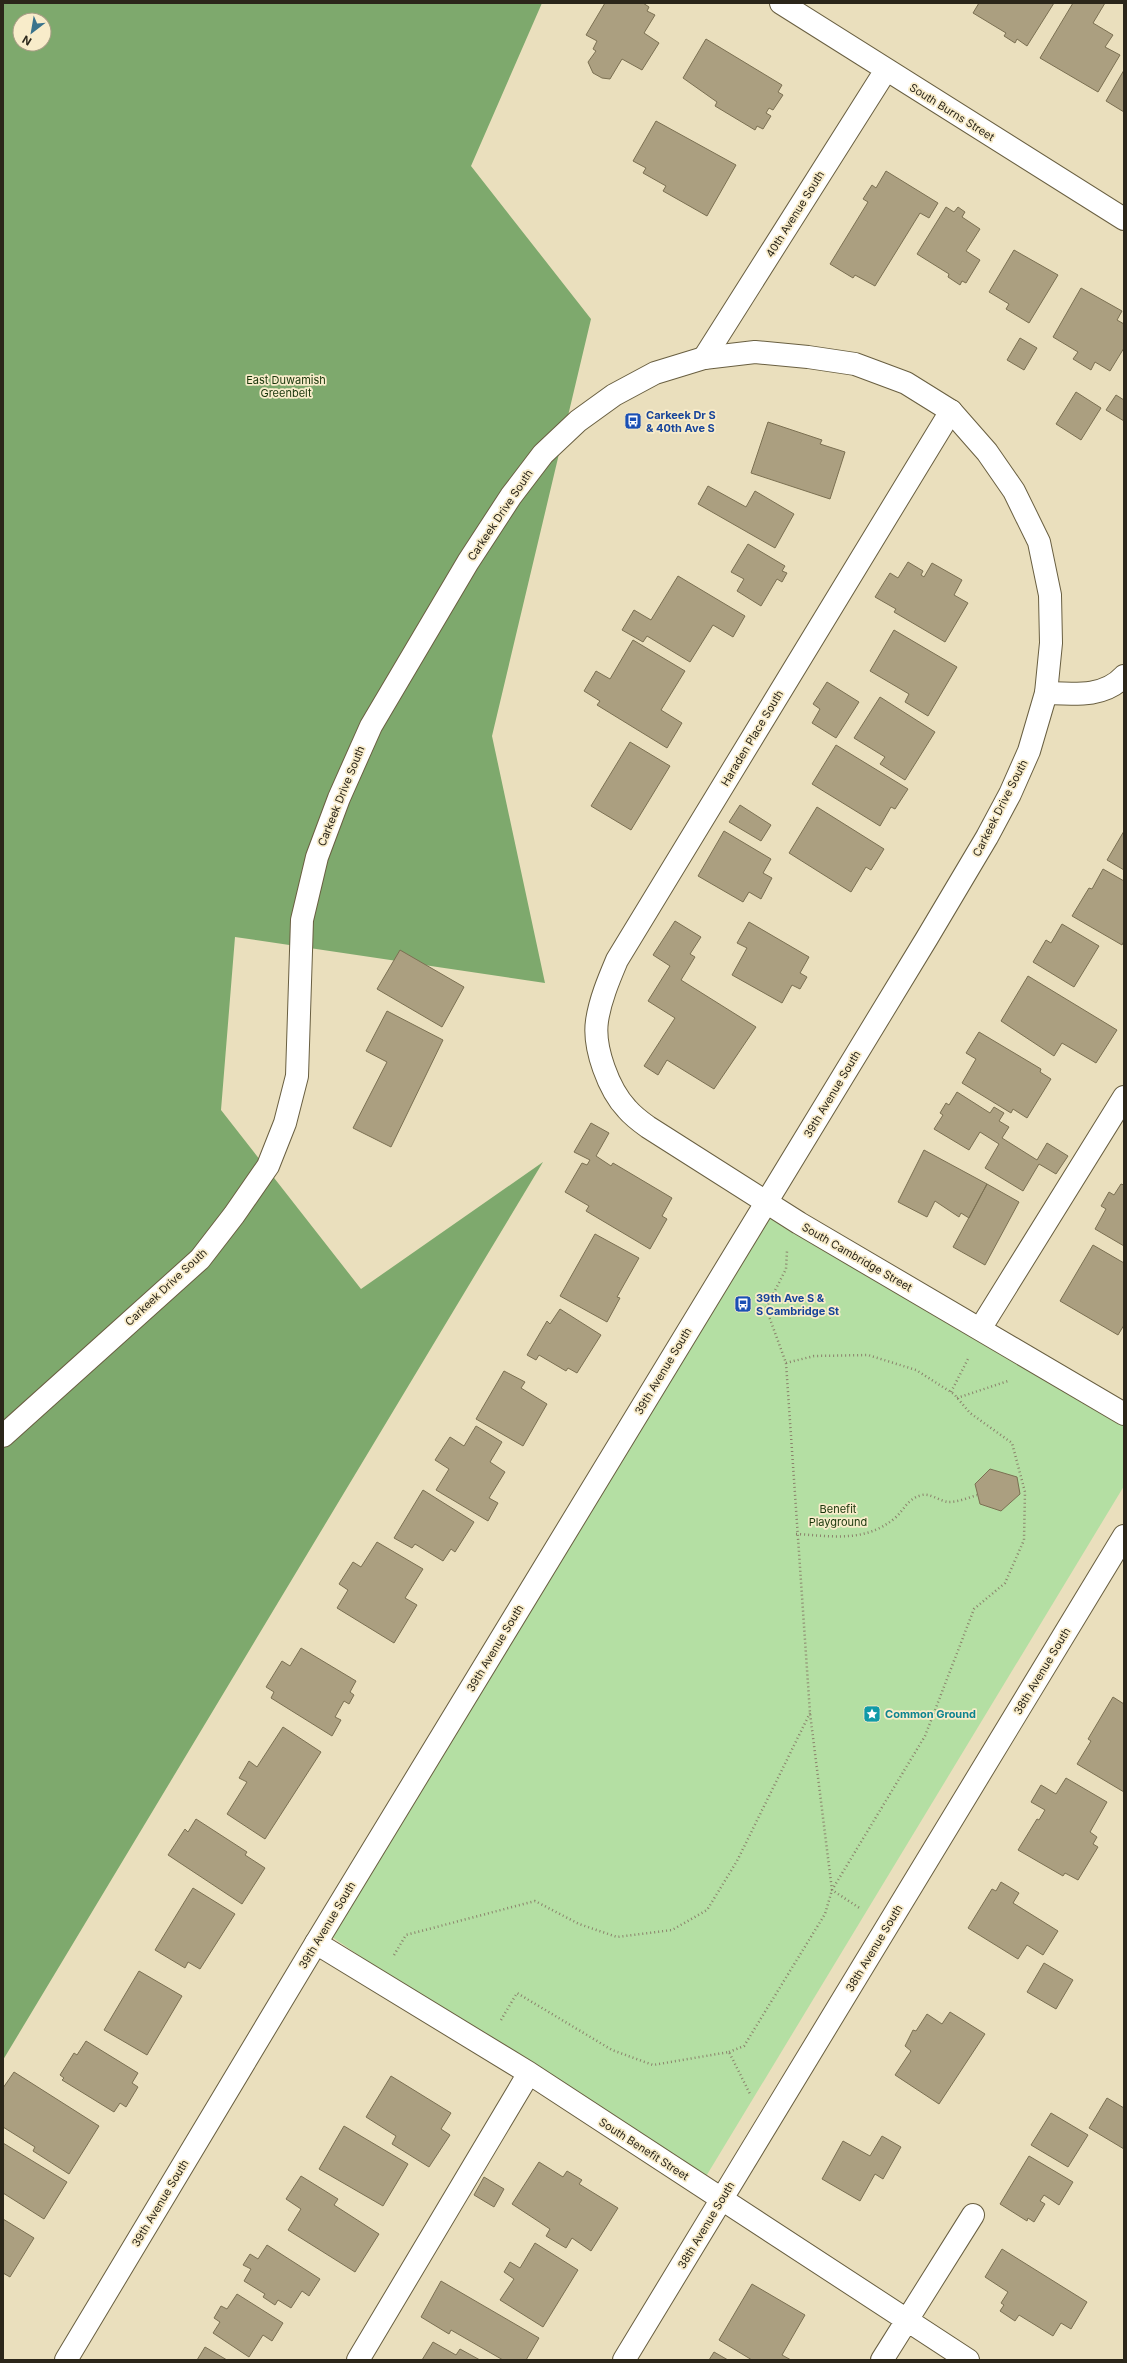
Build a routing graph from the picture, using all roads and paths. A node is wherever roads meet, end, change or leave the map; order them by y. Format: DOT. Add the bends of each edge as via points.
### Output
graph roads {
  1 [pos="781,3"];
  2 [pos="886,70"];
  3 [pos="1124,219"];
  4 [pos="704,358"];
  5 [pos="951,411"];
  6 [pos="1124,676"];
  7 [pos="1046,693"];
  8 [pos="927,938"];
  9 [pos="607,1078"];
  10 [pos="1124,1097"];
  11 [pos="766,1202"];
  12 [pos="799,1223"];
  13 [pos="980,1329"];
  14 [pos="971,1353"];
  15 [pos="786,1363"];
  16 [pos="1015,1379"];
  17 [pos="951,1392"];
  18 [pos="958,1398"];
  19 [pos="1124,1414"];
  20 [pos="3,1436"];
  21 [pos="977,1495"];
  22 [pos="796,1534"];
  23 [pos="1124,1536"];
  24 [pos="810,1713"];
  25 [pos="832,1890"];
  26 [pos="887,1927"];
  27 [pos="316,1943"];
  28 [pos="377,1981"];
  29 [pos="499,2024"];
  30 [pos="729,2052"];
  31 [pos="529,2073"];
  32 [pos="766,2127"];
  33 [pos="722,2200"];
  34 [pos="973,2215"];
  35 [pos="906,2321"];
  36 [pos="66,2360"];
  37 [pos="358,2360"];
  38 [pos="624,2360"];
  39 [pos="882,2360"];
  40 [pos="968,2360"];
  1 -- 2 [label="street, South Burns Street"];
  2 -- 3 [label="street, South Burns Street"];
  2 -- 4 [label="street, 40th Avenue South"];
  4 -- 5 [label="street, Carkeek Drive South" via="755,352 854,364 906,383"];
  4 -- 20 [label="street, Carkeek Drive South" via="655,373 614,395 578,421 543,454 506,503 371,726 339,798 317,857 302,920 297,1076 285,1123 268,1166 200,1259"];
  5 -- 7 [label="street, Carkeek Drive South" via="987,452 1014,491 1039,542 1050,595"];
  5 -- 9 [label="street, Haraden Place South" via="617,960 596,1022 599,1053"];
  6 -- 7 [label="street" via="1118,682 1092,694"];
  7 -- 8 [label="street, Carkeek Drive South" via="1029,751 1010,794"];
  8 -- 11 [label="street, 39th Avenue South"];
  9 -- 11 [label="street, South Cambridge Street" via="626,1109 648,1127"];
  10 -- 13 [label="street"];
  11 -- 12 [label="street, South Cambridge Street"];
  11 -- 27 [label="street, 39th Avenue South"];
  12 -- 13 [label="street, South Cambridge Street"];
  12 -- 15 [label="path" via="787,1250 786,1269 766,1308"];
  13 -- 19 [label="street, South Cambridge Street"];
  14 -- 17 [label="path"];
  15 -- 17 [label="path" via="814,1356 868,1355 916,1370"];
  15 -- 22 [label="path"];
  16 -- 18 [label="path"];
  17 -- 18 [label="path"];
  18 -- 25 [label="path" via="970,1413 1012,1443 1025,1492 1024,1540 1005,1583 974,1609 925,1736"];
  21 -- 22 [label="path" via="947,1502 924,1494 911,1499 896,1517 874,1532 846,1537"];
  22 -- 24 [label="path"];
  23 -- 26 [label="street, 38th Avenue South"];
  24 -- 25 [label="path"];
  24 -- 28 [label="path" via="737,1861 707,1910 672,1930 617,1937 579,1924 535,1901 406,1935"];
  25 -- 26 [label="path"];
  25 -- 30 [label="path" via="825,1914 744,2046"];
  26 -- 32 [label="street, 38th Avenue South"];
  27 -- 28 [label="street, South Benefit Street"];
  27 -- 36 [label="street, 39th Avenue South"];
  28 -- 31 [label="street, South Benefit Street"];
  29 -- 30 [label="path" via="517,1993 612,2050 653,2065"];
  30 -- 32 [label="path"];
  31 -- 33 [label="street, South Benefit Street"];
  31 -- 37 [label="street"];
  32 -- 33 [label="street, 38th Avenue South"];
  33 -- 35 [label="street, South Benefit Street"];
  33 -- 38 [label="street, 38th Avenue South"];
  34 -- 35 [label="street"];
  35 -- 39 [label="street"];
  35 -- 40 [label="street, South Benefit Street"];
}
